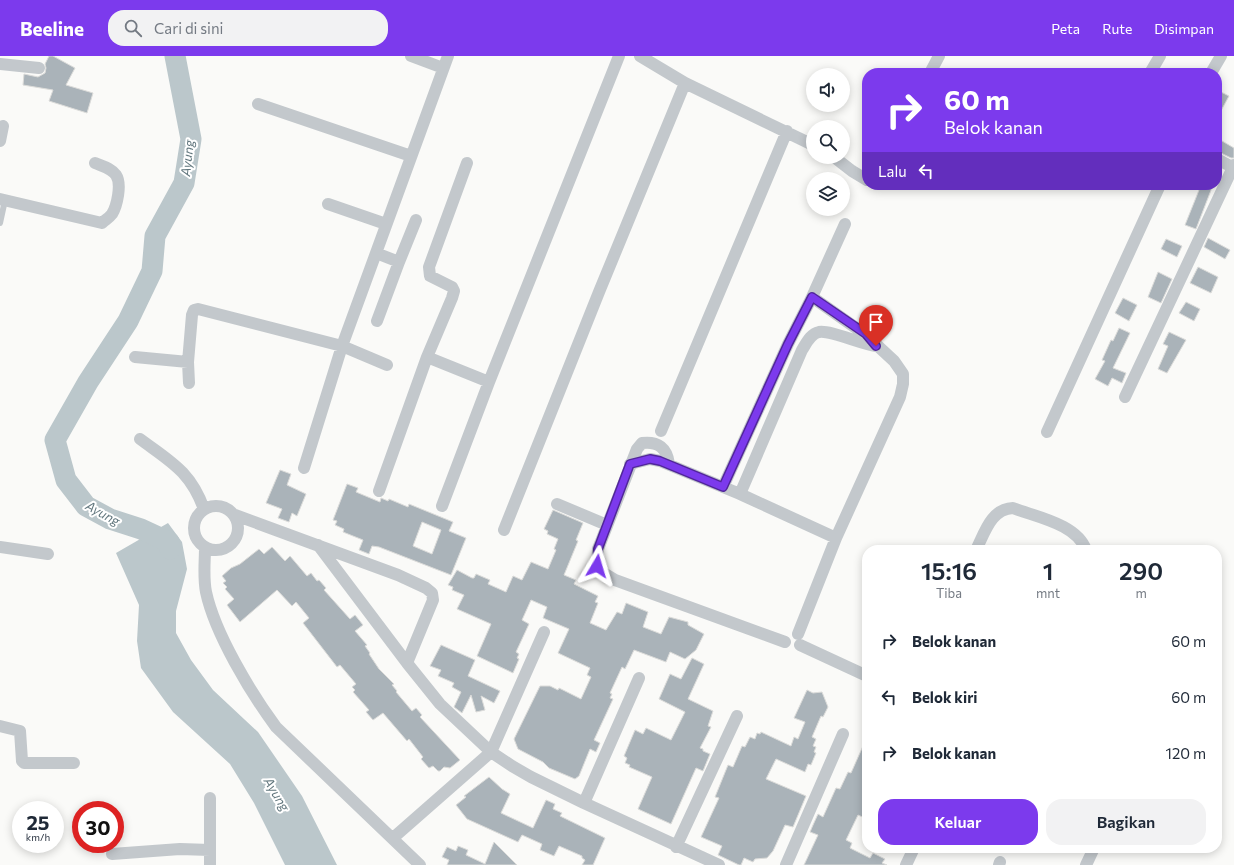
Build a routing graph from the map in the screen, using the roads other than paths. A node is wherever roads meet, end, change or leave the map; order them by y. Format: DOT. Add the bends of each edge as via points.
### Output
graph roads {
  1 [pos="410,56"];
  2 [pos="448,56"];
  3 [pos="619,56"];
  4 [pos="640,56"];
  5 [pos="939,56"];
  6 [pos="1160,56"];
  7 [pos="1221,56"];
  8 [pos="0,64"];
  9 [pos="39,68"];
  10 [pos="443,68"];
  11 [pos="933,68"];
  12 [pos="1153,68"];
  13 [pos="1214,68"];
  14 [pos="685,83"];
  15 [pos="258,104"];
  16 [pos="3,126"];
  17 [pos="787,131"];
  18 [pos="0,141"];
  19 [pos="806,141"];
  20 [pos="412,156"];
  21 [pos="1222,162"];
  22 [pos="95,163"];
  23 [pos="467,163"];
  24 [pos="843,164"];
  25 [pos="1233,167"];
  26 [pos="862,177"];
  27 [pos="1158,190"];
  28 [pos="2,199"];
  29 [pos="328,204"];
  30 [pos="416,220"];
  31 [pos="0,223"];
  32 [pos="386,224"];
  33 [pos="845,224"];
  34 [pos="376,253"];
  35 [pos="400,262"];
  36 [pos="812,297"];
  37 [pos="377,321"];
  38 [pos="856,327"];
  39 [pos="848,339"];
  40 [pos="788,344"];
  41 [pos="342,346"];
  42 [pos="876,346"];
  43 [pos="802,350"];
  44 [pos="135,357"];
  45 [pos="427,357"];
  46 [pos="188,362"];
  47 [pos="387,365"];
  48 [pos="489,382"];
  49 [pos="189,384"];
  50 [pos="1125,397"];
  51 [pos="661,431"];
  52 [pos="1047,432"];
  53 [pos="140,439"];
  54 [pos="630,464"];
  55 [pos="669,464"];
  56 [pos="304,468"];
  57 [pos="723,487"];
  58 [pos="379,492"];
  59 [pos="740,494"];
  60 [pos="557,504"];
  61 [pos="442,506"];
  62 [pos="204,509"];
  63 [pos="235,515"];
  64 [pos="607,525"];
  65 [pos="504,530"];
  66 [pos="836,538"];
  67 [pos="317,544"];
  68 [pos="978,545"];
  69 [pos="1084,545"];
  70 [pos="205,546"];
  71 [pos="0,548"];
  72 [pos="48,554"];
  73 [pos="544,632"];
  74 [pos="799,639"];
  75 [pos="408,663"];
  76 [pos="862,673"];
  77 [pos="639,678"];
  78 [pos="737,716"];
  79 [pos="0,726"];
  80 [pos="843,734"];
  81 [pos="491,752"];
  82 [pos="74,763"];
  83 [pos="210,798"];
  84 [pos="584,803"];
  85 [pos="393,838"];
  86 [pos="676,847"];
  87 [pos="210,850"];
  88 [pos="912,853"];
  89 [pos="1092,853"];
  90 [pos="112,854"];
  91 [pos="210,865"];
  92 [pos="420,865"];
  93 [pos="719,865"];
  94 [pos="786,865"];
  95 [pos="906,865"];
  96 [pos="1086,865"];
  1 -- 10 [label="street"];
  2 -- 10 [label="street"];
  3 -- 48 [label="street"];
  4 -- 14 [label="street"];
  5 -- 11 [label="street"];
  6 -- 12 [label="street"];
  7 -- 13 [label="street"];
  8 -- 9 [label="street"];
  10 -- 20 [label="street"];
  14 -- 17 [label="street"];
  14 -- 65 [label="street"];
  15 -- 20 [label="street"];
  16 -- 18 [label="street"];
  17 -- 19 [label="street"];
  17 -- 51 [label="street"];
  20 -- 32 [label="street"];
  21 -- 25 [label="street"];
  22 -- 28 [label="street" via="111,170 117,176 119,185 115,208 111,216 102,223"];
  23 -- 45 [label="street" via="429,267 430,276 450,285 454,290"];
  24 -- 26 [label="street"];
  25 -- 50 [label="street"];
  27 -- 52 [label="street"];
  28 -- 31 [label="lane"];
  29 -- 32 [label="street"];
  30 -- 35 [label="street"];
  32 -- 34 [label="street"];
  33 -- 36 [label="street"];
  34 -- 35 [label="street"];
  34 -- 41 [label="street"];
  35 -- 37 [label="street"];
  36 -- 38 [label="street"];
  36 -- 40 [label="street"];
  38 -- 39 [label="street"];
  38 -- 42 [label="street"];
  39 -- 42 [label="street"];
  39 -- 43 [label="street" via="820,332 811,337"];
  40 -- 43 [label="street"];
  40 -- 57 [label="street"];
  41 -- 46 [label="street" via="198,309 194,310 192,315"];
  41 -- 47 [label="street"];
  41 -- 56 [label="street"];
  42 -- 66 [label="street" via="898,366 903,374 903,384 900,397"];
  43 -- 59 [label="street"];
  44 -- 46 [label="street"];
  45 -- 48 [label="street"];
  45 -- 58 [label="street"];
  46 -- 49 [label="street"];
  48 -- 61 [label="street"];
  53 -- 62 [label="street" via="186,475 198,492"];
  54 -- 55 [label="street" via="650,459"];
  54 -- 55 [label="street" via="637,449 648,443 654,443 666,450"];
  54 -- 64 [label="street"];
  55 -- 57 [label="street"];
  57 -- 59 [label="street"];
  59 -- 66 [label="street"];
  60 -- 64 [label="street"];
  62 -- 63 [label="street" via="221,506"];
  62 -- 70 [label="street" via="196,518 194,531"];
  63 -- 67 [label="street"];
  63 -- 70 [label="street" via="239,528 235,540 218,550"];
  64 -- 74 [label="street" via="596,559 597,566 608,576 785,642 792,648"];
  66 -- 74 [label="street"];
  67 -- 75 [label="street"];
  67 -- 75 [label="street" via="398,575 432,593 430,609"];
  68 -- 69 [label="street" via="989,522 997,512 1013,508 1063,527 1083,541"];
  70 -- 85 [label="street" via="204,580 211,608 229,650 257,702 282,733"];
  71 -- 72 [label="street"];
  73 -- 81 [label="street"];
  74 -- 76 [label="street"];
  75 -- 81 [label="street" via="440,704"];
  77 -- 84 [label="street"];
  78 -- 86 [label="street"];
  79 -- 82 [label="street" via="20,731 24,763"];
  80 -- 94 [label="street"];
  81 -- 84 [label="street" via="531,777"];
  81 -- 85 [label="street"];
  83 -- 87 [label="street"];
  84 -- 86 [label="street"];
  85 -- 92 [label="street"];
  86 -- 93 [label="street"];
  87 -- 90 [label="street" via="180,849"];
  87 -- 91 [label="street"];
  88 -- 95 [label="street"];
  89 -- 96 [label="street"];
}
